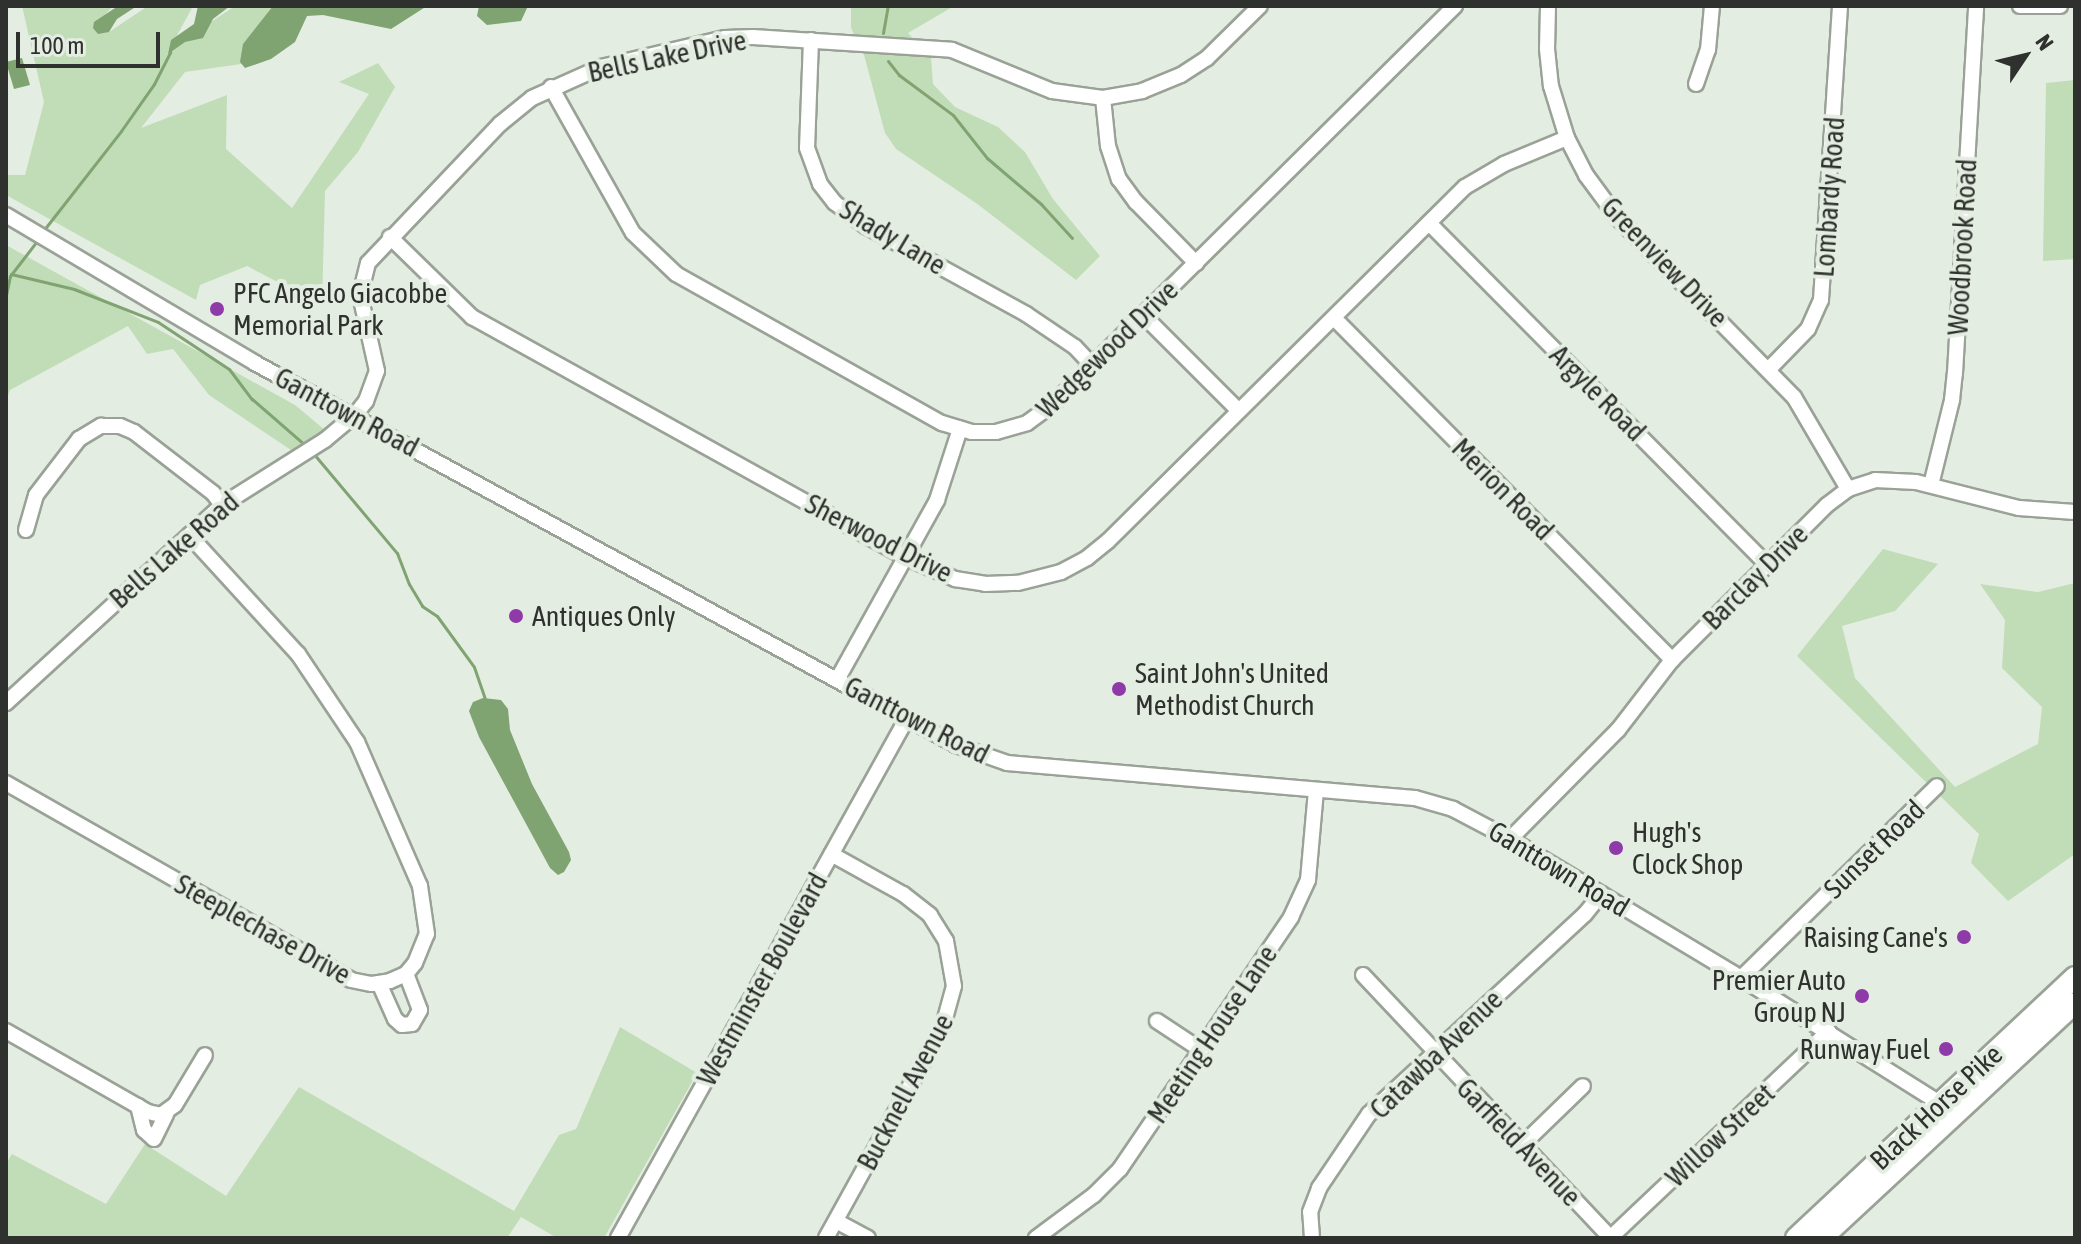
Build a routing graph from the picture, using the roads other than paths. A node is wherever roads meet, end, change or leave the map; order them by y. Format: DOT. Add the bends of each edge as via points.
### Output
graph roads {
  1 [pos="1260,6"];
  2 [pos="1455,6"];
  3 [pos="1548,6"];
  4 [pos="1712,6"];
  5 [pos="1840,6"];
  6 [pos="1976,6"];
  7 [pos="2020,6"];
  8 [pos="2060,6"];
  9 [pos="811,40"];
  10 [pos="1696,84"];
  11 [pos="551,87"];
  12 [pos="1103,98"];
  13 [pos="1567,138"];
  14 [pos="6,215"];
  15 [pos="1429,223"];
  16 [pos="390,237"];
  17 [pos="1196,263"];
  18 [pos="1144,316"];
  19 [pos="1334,318"];
  20 [pos="1093,366"];
  21 [pos="1769,369"];
  22 [pos="1239,411"];
  23 [pos="355,415"];
  24 [pos="960,429"];
  25 [pos="1931,485"];
  26 [pos="1848,489"];
  27 [pos="222,505"];
  28 [pos="2075,512"];
  29 [pos="26,530"];
  30 [pos="189,535"];
  31 [pos="905,557"];
  32 [pos="1767,564"];
  33 [pos="1672,660"];
  34 [pos="837,680"];
  35 [pos="6,703"];
  36 [pos="906,720"];
  37 [pos="6,783"];
  38 [pos="1937,786"];
  39 [pos="1316,790"];
  40 [pos="1510,839"];
  41 [pos="831,854"];
  42 [pos="1601,894"];
  43 [pos="406,974"];
  44 [pos="1363,975"];
  45 [pos="2075,977"];
  46 [pos="1741,978"];
  47 [pos="379,983"];
  48 [pos="2075,1003"];
  49 [pos="1157,1021"];
  50 [pos="6,1031"];
  51 [pos="1829,1031"];
  52 [pos="1201,1050"];
  53 [pos="1434,1053"];
  54 [pos="205,1055"];
  55 [pos="1583,1086"];
  56 [pos="138,1106"];
  57 [pos="1948,1108"];
  58 [pos="168,1112"];
  59 [pos="1521,1146"];
  60 [pos="836,1221"];
  61 [pos="1040,1237"];
  62 [pos="618,1238"];
  63 [pos="826,1238"];
  64 [pos="868,1238"];
  65 [pos="1312,1238"];
  66 [pos="1611,1238"];
  67 [pos="1796,1238"];
  68 [pos="1822,1238"];
  1 -- 12 [label="street, Bells Lake Drive" via="1207,58 1181,75 1142,91"];
  2 -- 17 [label="street, Wedgewood Drive"];
  3 -- 13 [label="street, Greenview Drive" via="1551,86"];
  4 -- 10 [label="street" via="1708,50"];
  5 -- 21 [label="street, Lombardy Road" via="1821,300 1808,329"];
  6 -- 25 [label="street, Woodbrook Road" via="1955,373"];
  7 -- 8 [label="street"];
  9 -- 11 [label="street, Bells Lake Drive" via="725,38 601,67"];
  9 -- 12 [label="street, Bells Lake Drive" via="952,50 1052,91"];
  9 -- 20 [label="street, Shady Lane" via="807,148 820,184 835,203 866,226 1026,314"];
  11 -- 16 [label="street, Bells Lake Drive" via="510,115"];
  11 -- 24 [label="street, Wedgewood Drive" via="626,222 667,268"];
  12 -- 17 [label="street" via="1108,146 1119,179"];
  13 -- 15 [label="street, Sherwood Drive" via="1476,180"];
  13 -- 21 [label="street, Greenview Drive" via="1617,217"];
  14 -- 23 [label="street, Ganttown Road" via="255,363"];
  15 -- 19 [label="street, Sherwood Drive"];
  15 -- 32 [label="street, Argyle Road"];
  16 -- 23 [label="street, Bells Lake Drive" via="368,263 360,285 377,371"];
  16 -- 31 [label="street, Sherwood Drive" via="478,321"];
  17 -- 18 [label="street, Wedgewood Drive"];
  18 -- 20 [label="street, Wedgewood Drive"];
  18 -- 22 [label="street"];
  19 -- 22 [label="street, Sherwood Drive"];
  19 -- 33 [label="street, Merion Road"];
  20 -- 24 [label="street, Wedgewood Drive" via="1027,423 996,432"];
  21 -- 26 [label="street, Greenview Drive" via="1803,408"];
  22 -- 31 [label="street, Sherwood Drive" via="1108,541 1061,572 1032,581 985,584 940,574"];
  23 -- 27 [label="street, Bells Lake Road"];
  23 -- 34 [label="street, Ganttown Road"];
  24 -- 31 [label="street" via="945,483"];
  25 -- 26 [label="street" via="1875,480"];
  25 -- 28 [label="street" via="2019,508"];
  26 -- 32 [label="street, Barclay Drive"];
  27 -- 29 [label="street" via="134,432 101,426 79,439 36,495"];
  27 -- 30 [label="street, Bells Lake Road"];
  30 -- 35 [label="street, Bells Lake Road"];
  30 -- 43 [label="street" via="311,670 367,760 411,859 425,908 425,944"];
  31 -- 34 [label="street"];
  32 -- 33 [label="street, Barclay Drive"];
  33 -- 40 [label="street, Barclay Drive" via="1611,738"];
  34 -- 36 [label="street, Ganttown Road"];
  36 -- 39 [label="street, Ganttown Road" via="1007,763"];
  36 -- 41 [label="street, Westminster Boulevard"];
  37 -- 47 [label="street, Steeplechase Drive" via="345,978"];
  38 -- 46 [label="street, Sunset Road"];
  39 -- 40 [label="street, Ganttown Road" via="1434,803"];
  39 -- 52 [label="street, Meeting House Lane" via="1310,867 1301,898"];
  40 -- 42 [label="street, Ganttown Road"];
  41 -- 60 [label="street, Bucknell Avenue" via="930,915 946,941 954,986 943,1026"];
  41 -- 62 [label="street, Westminster Boulevard"];
  42 -- 46 [label="street, Ganttown Road"];
  42 -- 53 [label="street, Catawba Avenue"];
  43 -- 47 [label="street, Steeplechase Drive"];
  43 -- 47 [label="street" via="420,1010 412,1024 395,1019"];
  44 -- 53 [label="street, Garfield Avenue"];
  45 -- 57 [label="highway, Black Horse Pike"];
  46 -- 51 [label="street, Ganttown Road"];
  48 -- 57 [label="highway, Black Horse Pike"];
  49 -- 52 [label="street"];
  50 -- 56 [label="street"];
  51 -- 57 [label="street, Ganttown Road"];
  51 -- 66 [label="street, Willow Street"];
  52 -- 61 [label="street, Meeting House Lane" via="1115,1176"];
  53 -- 59 [label="street, Garfield Avenue"];
  53 -- 65 [label="street, Catawba Avenue" via="1369,1114 1319,1188 1310,1212"];
  54 -- 58 [label="street"];
  55 -- 59 [label="street"];
  56 -- 58 [label="street" via="155,1114"];
  56 -- 58 [label="street" via="144,1130 154,1139"];
  57 -- 67 [label="highway, Black Horse Pike"];
  57 -- 68 [label="highway, Black Horse Pike"];
  59 -- 66 [label="street, Garfield Avenue"];
  60 -- 63 [label="street, Bucknell Avenue"];
  60 -- 64 [label="street"];
}
